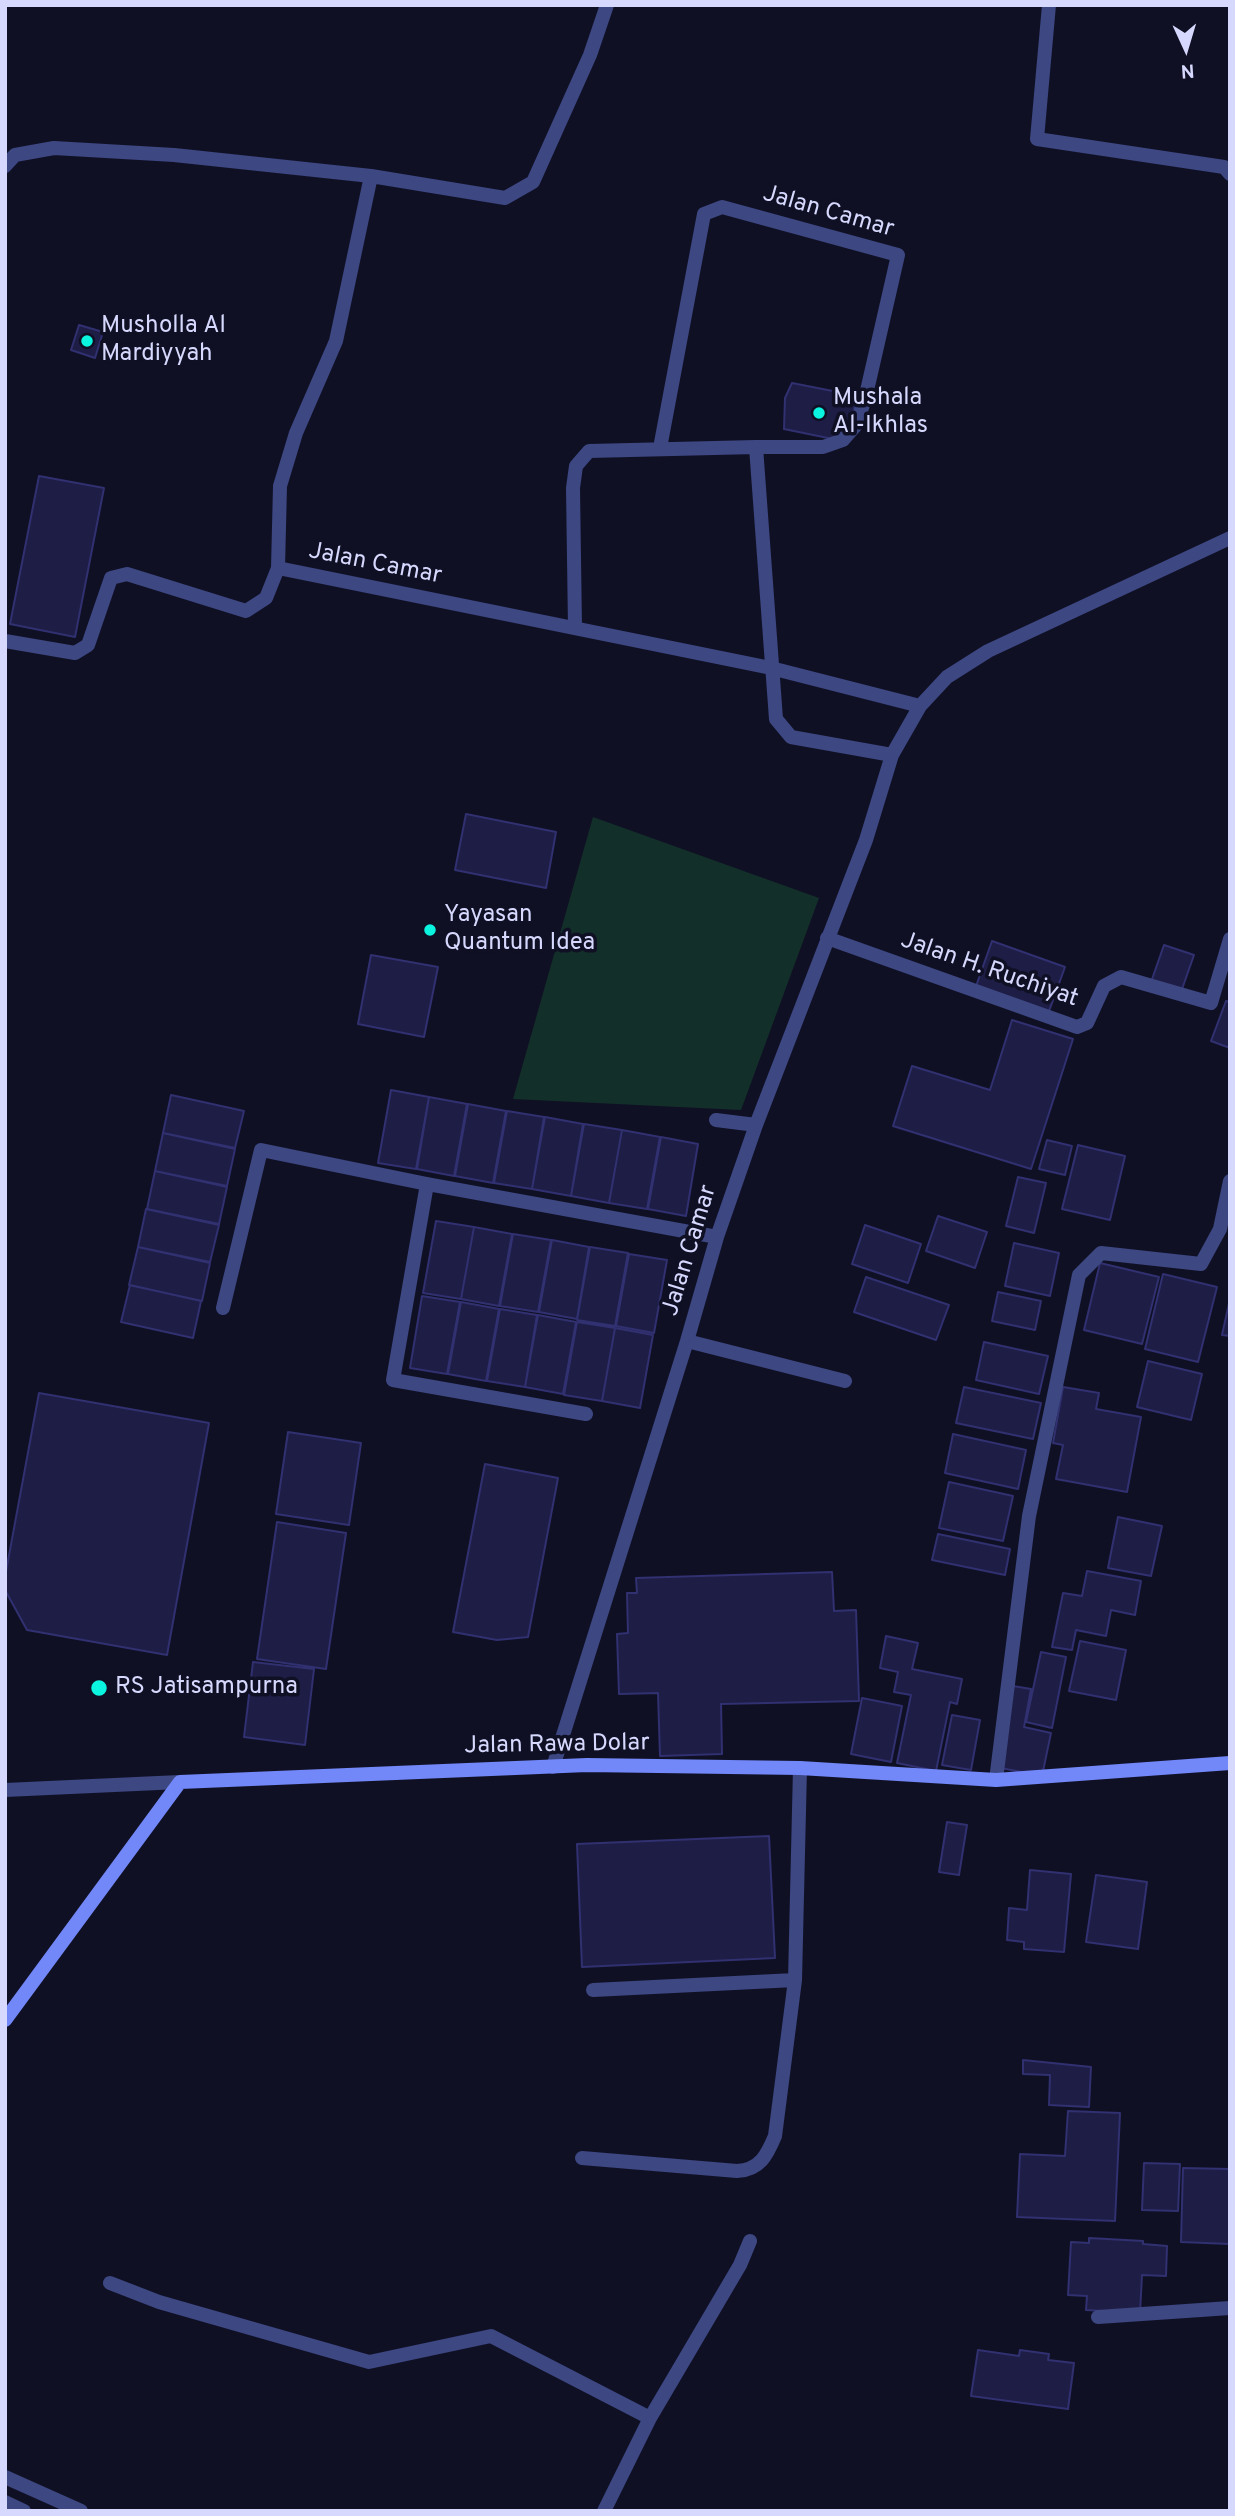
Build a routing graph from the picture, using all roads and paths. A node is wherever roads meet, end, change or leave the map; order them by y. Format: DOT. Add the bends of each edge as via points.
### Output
graph roads {
  1 [pos="607,5"];
  2 [pos="1049,5"];
  3 [pos="5,166"];
  4 [pos="1230,174"];
  5 [pos="371,176"];
  6 [pos="757,447"];
  7 [pos="660,448"];
  8 [pos="1230,538"];
  9 [pos="278,568"];
  10 [pos="575,628"];
  11 [pos="5,641"];
  12 [pos="771,668"];
  13 [pos="920,706"];
  14 [pos="892,755"];
  15 [pos="827,938"];
  16 [pos="1230,939"];
  17 [pos="716,1120"];
  18 [pos="756,1125"];
  19 [pos="1230,1181"];
  20 [pos="427,1184"];
  21 [pos="717,1237"];
  22 [pos="223,1308"];
  23 [pos="687,1341"];
  24 [pos="845,1381"];
  25 [pos="586,1414"];
  26 [pos="1230,1763"];
  27 [pos="553,1767"];
  28 [pos="800,1768"];
  29 [pos="996,1780"];
  30 [pos="180,1782"];
  31 [pos="5,1790"];
  32 [pos="795,1980"];
  33 [pos="593,1990"];
  34 [pos="5,2020"];
  35 [pos="582,2158"];
  36 [pos="750,2241"];
  37 [pos="110,2283"];
  38 [pos="1230,2308"];
  39 [pos="1098,2317"];
  40 [pos="650,2418"];
  41 [pos="5,2477"];
  42 [pos="5,2502"];
  43 [pos="24,2511"];
  44 [pos="81,2511"];
  45 [pos="604,2511"];
  1 -- 5 [label="street" via="590,55 533,182 505,198"];
  2 -- 4 [label="street" via="1037,139 1224,167"];
  3 -- 5 [label="street" via="15,155 54,148 174,155"];
  5 -- 9 [label="street, Jalan Camar" via="336,341 296,433 280,486"];
  6 -- 7 [label="street, Jalan Camar"];
  6 -- 7 [label="street, Jalan Camar" via="822,447 843,440 857,424 898,254 722,207 704,214"];
  6 -- 12 [label="street"];
  7 -- 10 [label="street, Jalan Camar" via="589,451 576,466"];
  8 -- 13 [label="street, Jalan Camar" via="988,651 947,677"];
  9 -- 10 [label="street, Jalan Camar"];
  9 -- 11 [label="street" via="266,598 246,611 127,574 111,578 88,645 75,653"];
  10 -- 12 [label="street, Jalan Camar"];
  12 -- 13 [label="street, Jalan Camar"];
  12 -- 14 [label="street" via="776,719 791,737"];
  13 -- 14 [label="street, Jalan Camar"];
  14 -- 15 [label="street, Jalan Camar" via="866,840"];
  15 -- 16 [label="street, Jalan H. Ruchiyat" via="1077,1027 1087,1023 1104,986 1121,977 1211,1003"];
  15 -- 18 [label="street, Jalan Camar"];
  17 -- 18 [label="street"];
  18 -- 21 [label="street, Jalan Camar"];
  19 -- 29 [label="street" via="1220,1229 1201,1264 1101,1253 1079,1275 1029,1516"];
  20 -- 21 [label="street"];
  20 -- 22 [label="street" via="261,1150"];
  20 -- 25 [label="street" via="393,1380"];
  21 -- 23 [label="street, Jalan Camar"];
  23 -- 24 [label="street"];
  23 -- 27 [label="street, Jalan Camar"];
  26 -- 29 [label="street, Jalan Rawa Dolar"];
  27 -- 28 [label="street, Jalan Rawa Dolar"];
  27 -- 30 [label="street, Jalan Rawa Dolar"];
  28 -- 29 [label="street, Jalan Rawa Dolar"];
  28 -- 32 [label="street"];
  30 -- 31 [label="street"];
  30 -- 34 [label="street"];
  32 -- 33 [label="street"];
  32 -- 35 [label="street" via="775,2136 766,2157 754,2168 737,2171"];
  36 -- 40 [label="street"];
  37 -- 40 [label="street" via="159,2302 369,2362 491,2336"];
  38 -- 39 [label="street"];
  40 -- 45 [label="street"];
  41 -- 44 [label="street"];
  42 -- 43 [label="street"];
}
